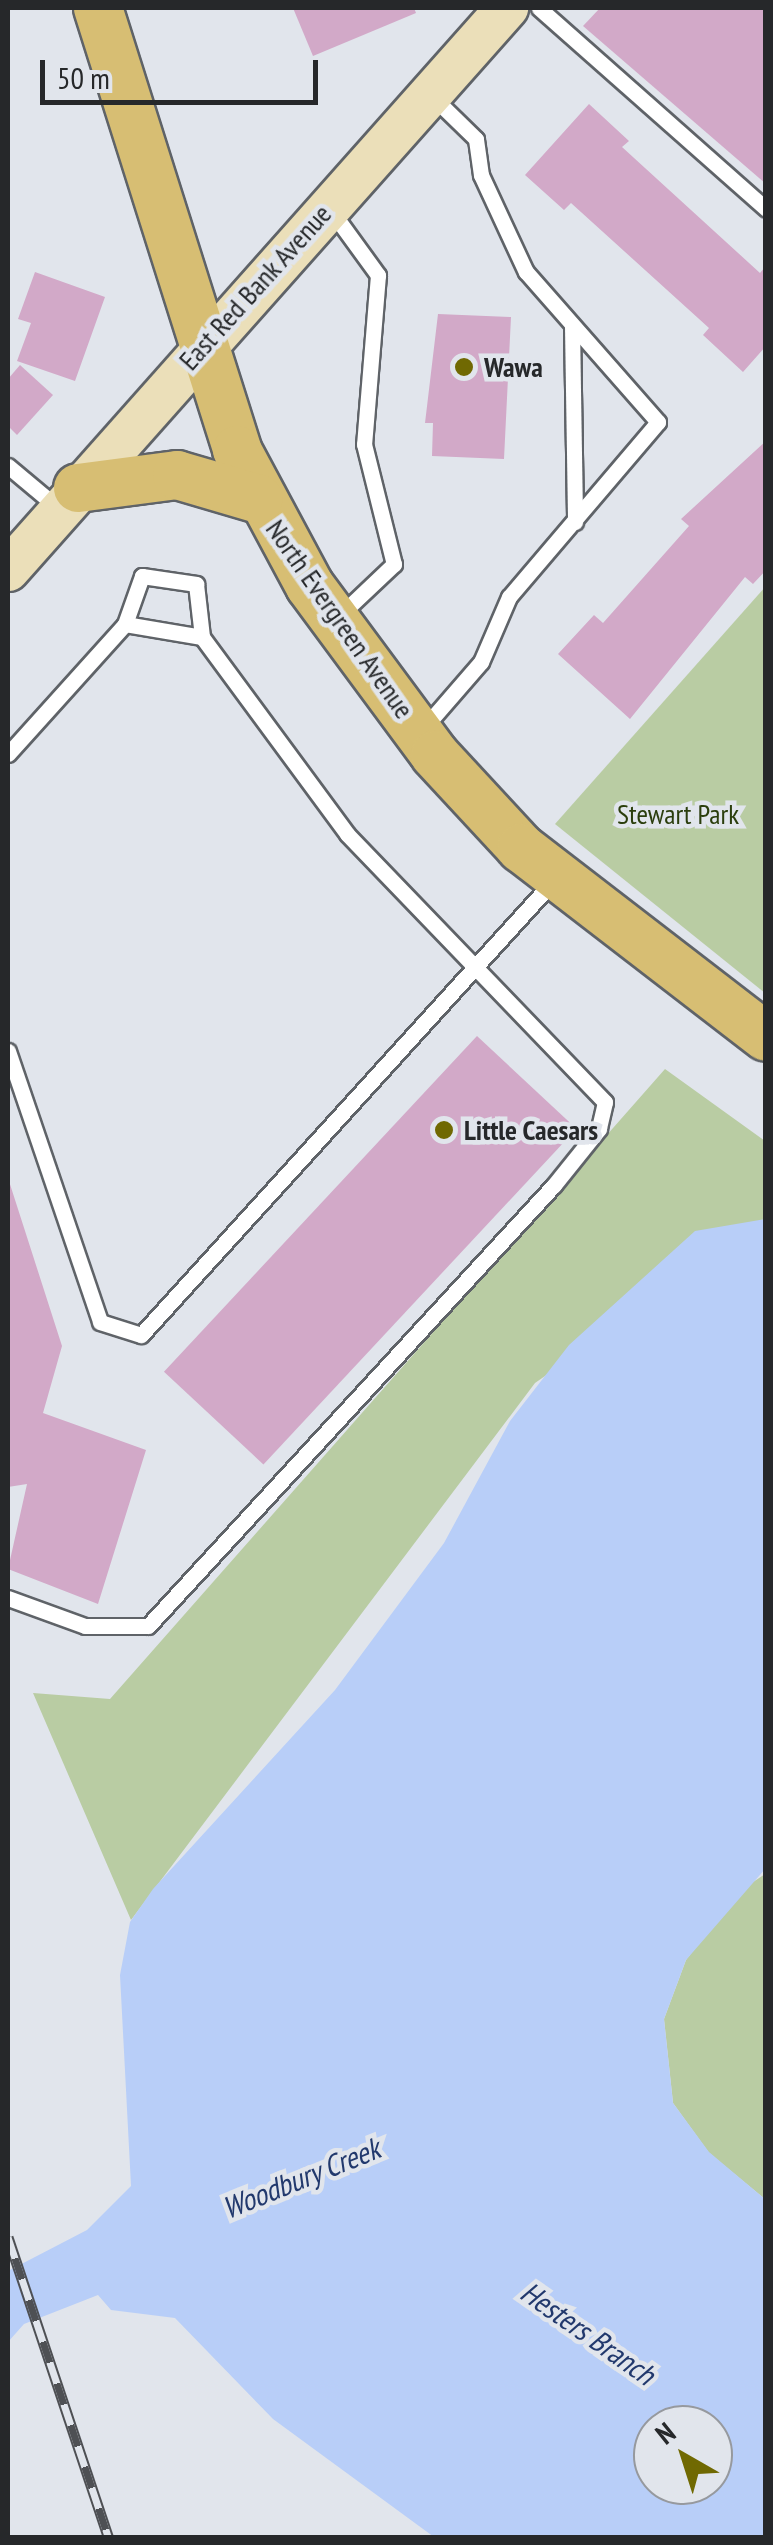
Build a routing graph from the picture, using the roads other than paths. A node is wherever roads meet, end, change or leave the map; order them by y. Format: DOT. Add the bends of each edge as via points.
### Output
graph roads {
  1 [pos="98,8"];
  2 [pos="507,8"];
  3 [pos="539,8"];
  4 [pos="429,93"];
  5 [pos="328,206"];
  6 [pos="766,208"];
  7 [pos="572,326"];
  8 [pos="208,338"];
  9 [pos="8,466"];
  10 [pos="69,499"];
  11 [pos="259,499"];
  12 [pos="575,522"];
  13 [pos="8,570"];
  14 [pos="334,620"];
  15 [pos="125,624"];
  16 [pos="202,637"];
  17 [pos="419,734"];
  18 [pos="8,754"];
  19 [pos="555,879"];
  20 [pos="473,970"];
  21 [pos="766,1037"];
  22 [pos="8,1051"];
  23 [pos="8,1598"];
  1 -- 8 [label="main road, North Evergreen Avenue"];
  2 -- 4 [label="street, East Red Bank Avenue"];
  3 -- 6 [label="lane"];
  4 -- 5 [label="street, East Red Bank Avenue"];
  4 -- 7 [label="lane" via="476,139 503,232"];
  5 -- 8 [label="street, East Red Bank Avenue"];
  5 -- 14 [label="lane" via="378,275 364,444 394,564"];
  7 -- 12 [label="lane"];
  7 -- 12 [label="lane" via="658,422"];
  8 -- 10 [label="street, East Red Bank Avenue"];
  8 -- 11 [label="main road, North Evergreen Avenue"];
  9 -- 10 [label="lane"];
  10 -- 11 [label="main road" via="177,475"];
  10 -- 13 [label="street, East Red Bank Avenue"];
  11 -- 14 [label="main road, North Evergreen Avenue"];
  12 -- 17 [label="lane" via="509,597 480,662"];
  14 -- 17 [label="main road, North Evergreen Avenue"];
  15 -- 16 [label="lane"];
  15 -- 16 [label="lane" via="142,576 196,584"];
  15 -- 18 [label="lane"];
  16 -- 20 [label="lane" via="323,806"];
  17 -- 19 [label="main road, North Evergreen Avenue"];
  19 -- 20 [label="lane"];
  19 -- 21 [label="main road, North Evergreen Avenue"];
  20 -- 22 [label="lane" via="142,1335 100,1322"];
  20 -- 23 [label="lane" via="597,1087 606,1102 599,1129 148,1626 85,1626"];
}
